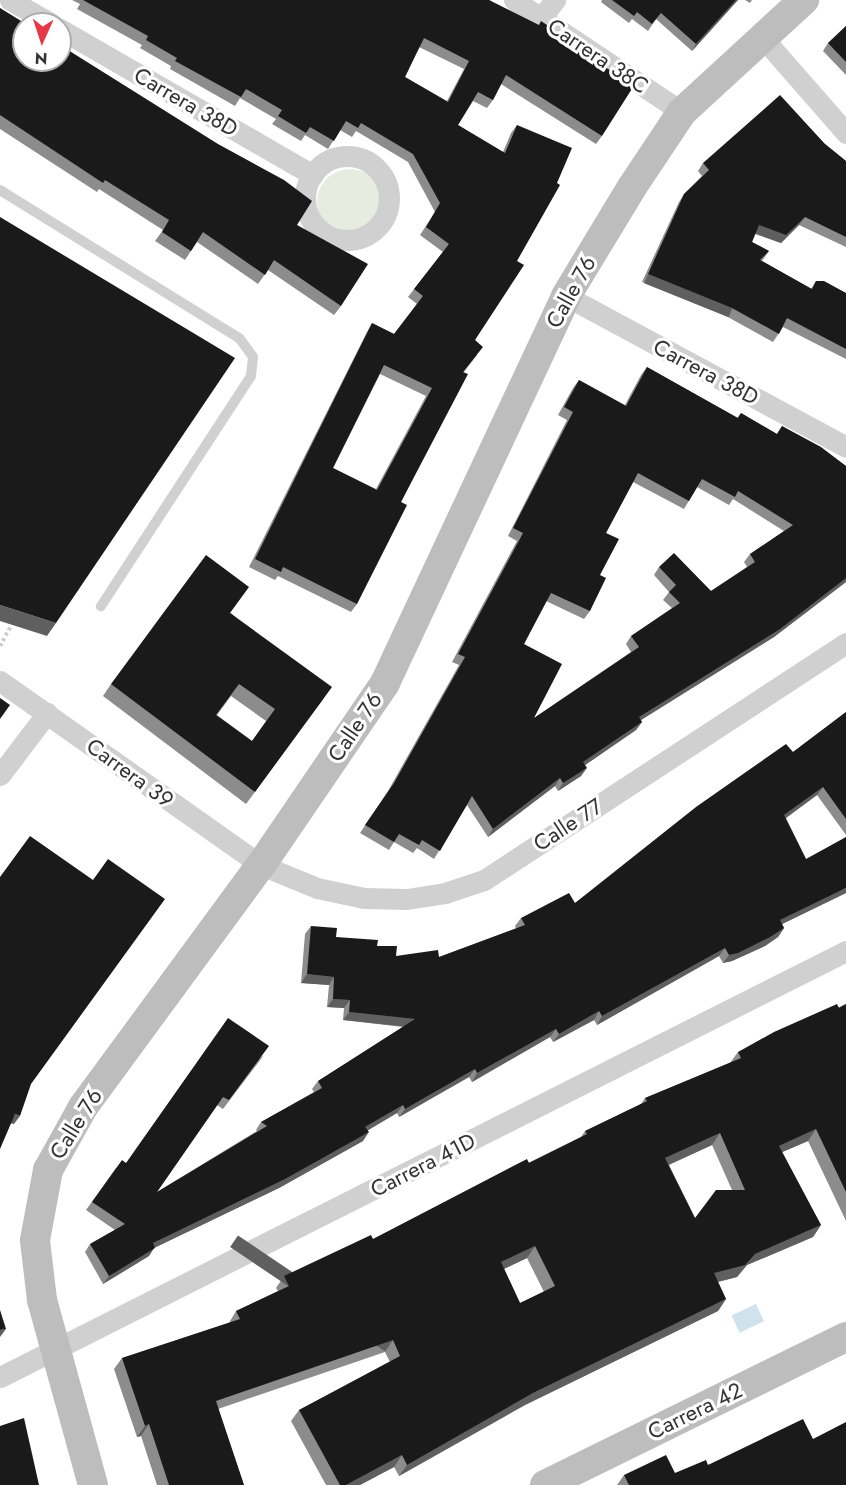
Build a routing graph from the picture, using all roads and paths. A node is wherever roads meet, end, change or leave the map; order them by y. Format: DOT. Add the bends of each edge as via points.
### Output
graph roads {
  1 [pos="10,0"];
  2 [pos="514,0"];
  3 [pos="555,0"];
  4 [pos="804,0"];
  5 [pos="31,12"];
  6 [pos="541,18"];
  7 [pos="72,36"];
  8 [pos="762,37"];
  9 [pos="682,112"];
  10 [pos="846,134"];
  11 [pos="313,175"];
  12 [pos="0,190"];
  13 [pos="566,296"];
  14 [pos="846,447"];
  15 [pos="100,606"];
  16 [pos="11,626"];
  17 [pos="846,643"];
  18 [pos="0,646"];
  19 [pos="0,681"];
  20 [pos="46,713"];
  21 [pos="0,775"];
  22 [pos="261,865"];
  23 [pos="846,951"];
  24 [pos="846,1337"];
  25 [pos="57,1350"];
  26 [pos="0,1377"];
  27 [pos="93,1485"];
  28 [pos="545,1485"];
  1 -- 5 [label="street"];
  2 -- 6 [label="street, Carrera 38C"];
  3 -- 6 [label="street"];
  4 -- 8 [label="street, Calle 76"];
  6 -- 9 [label="street, Carrera 38C"];
  7 -- 11 [label="street, Carrera 38D"];
  8 -- 9 [label="street, Calle 76"];
  8 -- 10 [label="street"];
  9 -- 13 [label="street, Calle 76"];
  12 -- 15 [label="lane" via="240,339 254,357 251,376"];
  13 -- 14 [label="street, Carrera 38D"];
  13 -- 22 [label="street, Calle 76" via="385,682"];
  16 -- 18 [label="path"];
  17 -- 22 [label="street, Calle 77" via="484,880 445,893 406,899 364,898 317,888"];
  19 -- 20 [label="street, Carrera 39"];
  20 -- 21 [label="street"];
  20 -- 22 [label="street, Carrera 39"];
  22 -- 25 [label="street, Calle 76" via="84,1107 48,1170 35,1240 42,1300"];
  23 -- 25 [label="street, Carrera 41D"];
  24 -- 28 [label="street, Carrera 42"];
  25 -- 26 [label="street, Carrera 41D"];
  25 -- 27 [label="street, Calle 76"];
}
